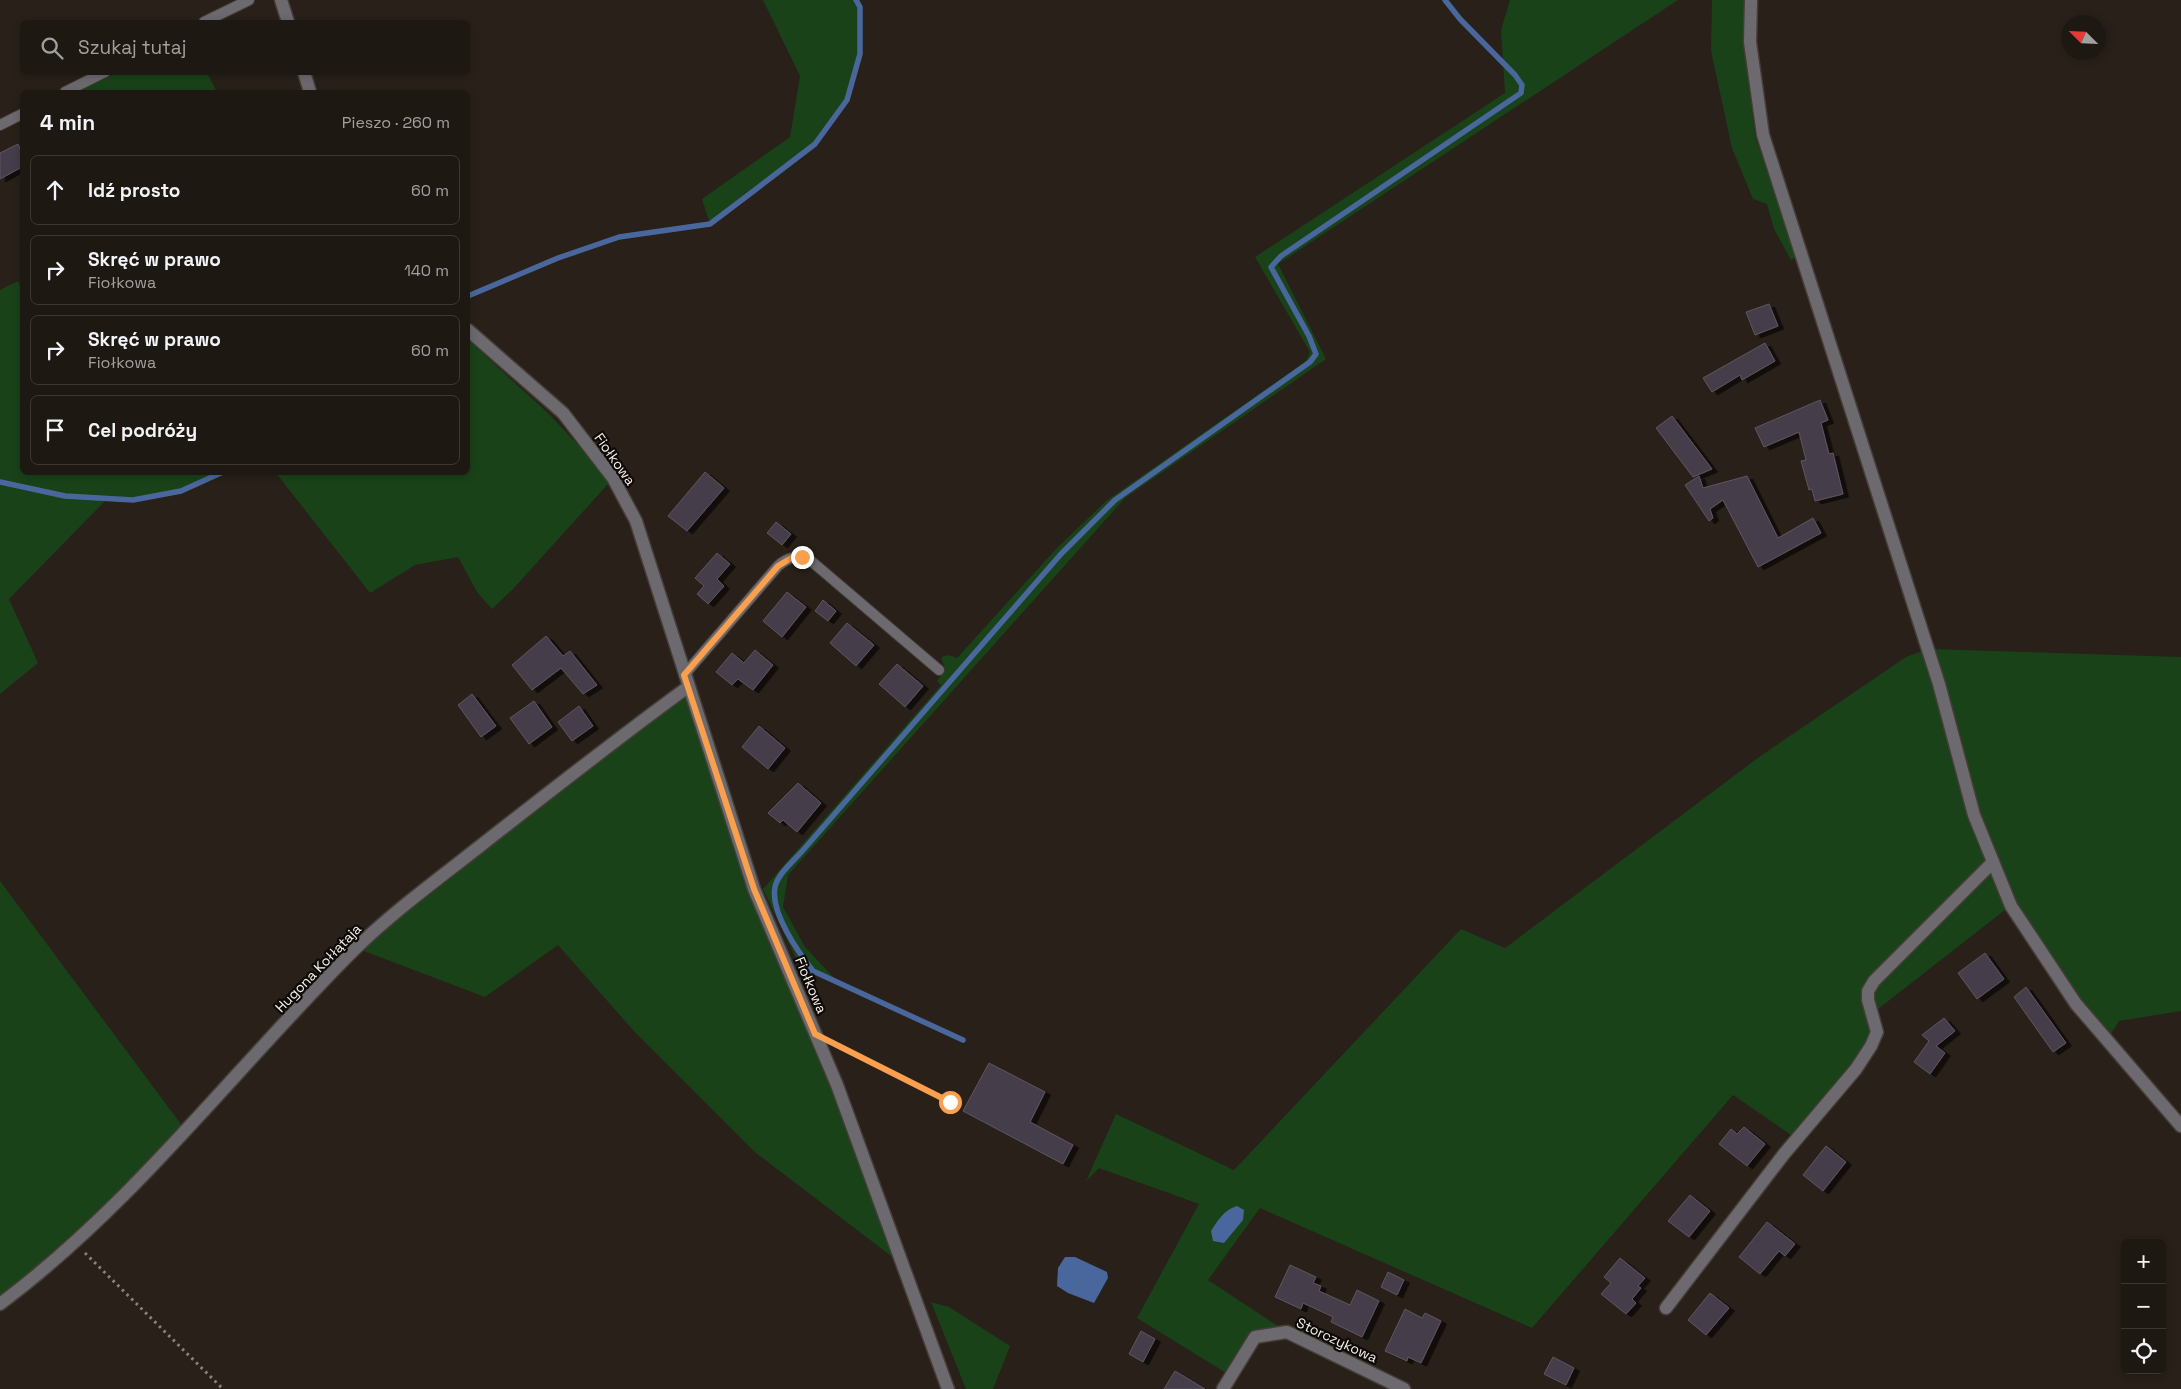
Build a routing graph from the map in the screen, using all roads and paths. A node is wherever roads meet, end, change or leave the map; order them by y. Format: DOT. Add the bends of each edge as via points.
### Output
graph roads {
  1 [pos="249,0"];
  2 [pos="281,0"];
  3 [pos="1751,0"];
  4 [pos="208,20"];
  5 [pos="287,20"];
  6 [pos="98,75"];
  7 [pos="305,75"];
  8 [pos="69,90"];
  9 [pos="309,90"];
  10 [pos="20,115"];
  11 [pos="0,125"];
  12 [pos="470,332"];
  13 [pos="939,670"];
  14 [pos="686,681"];
  15 [pos="1993,862"];
  16 [pos="815,1034"];
  17 [pos="950,1102"];
  18 [pos="2181,1126"];
  19 [pos="76,1244"];
  20 [pos="0,1304"];
  21 [pos="1666,1308"];
  22 [pos="223,1389"];
  23 [pos="948,1389"];
  24 [pos="1223,1389"];
  25 [pos="1404,1389"];
  1 -- 4 [label="lane"];
  2 -- 5 [label="street"];
  3 -- 15 [label="street" via="1750,42 1762,136 1939,684 1974,815"];
  6 -- 8 [label="lane"];
  7 -- 9 [label="street"];
  10 -- 11 [label="lane"];
  12 -- 14 [label="street, Fiołkowa" via="563,414 613,478 636,521"];
  13 -- 14 [label="lane" via="810,560 793,557 778,566"];
  14 -- 16 [label="street, Fiołkowa" via="754,889"];
  14 -- 19 [label="street, Hugona Kołłątaja" via="380,925 148,1173"];
  15 -- 18 [label="street" via="2011,906 2076,1004"];
  15 -- 21 [label="street" via="1874,981 1868,991 1877,1032 1871,1046"];
  16 -- 17 [label="path"];
  16 -- 23 [label="street, Fiołkowa" via="837,1085"];
  19 -- 20 [label="street, Hugona Kołłątaja"];
  19 -- 22 [label="path"];
  24 -- 25 [label="street, Storczykowa" via="1254,1337 1286,1332"];
}
